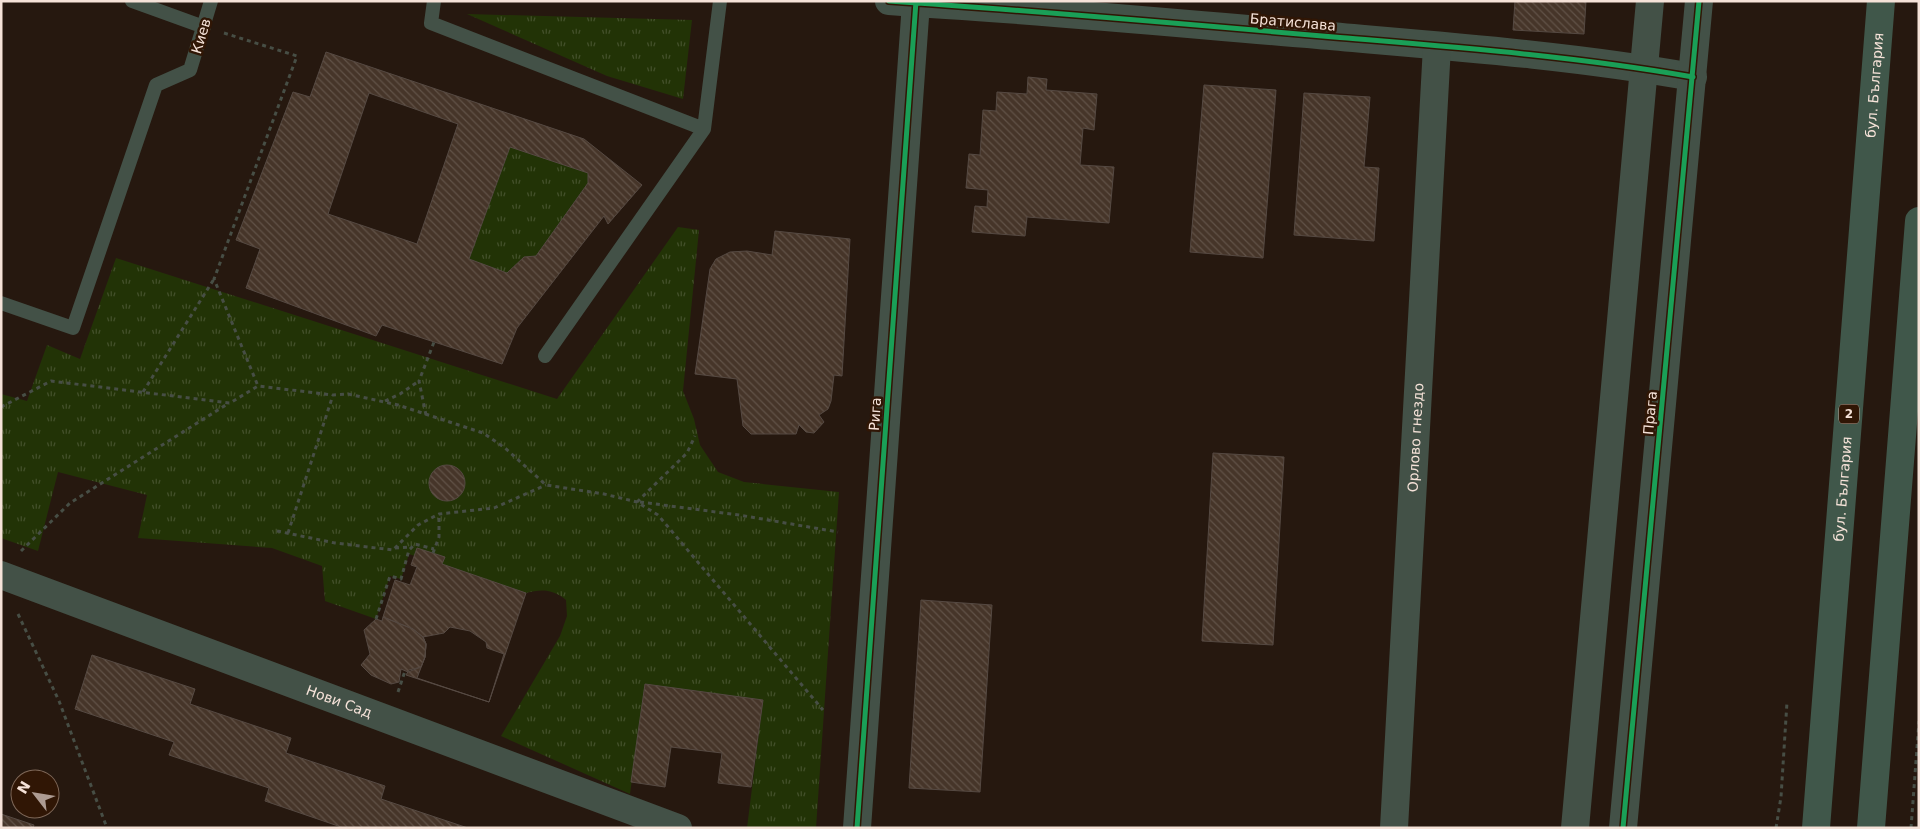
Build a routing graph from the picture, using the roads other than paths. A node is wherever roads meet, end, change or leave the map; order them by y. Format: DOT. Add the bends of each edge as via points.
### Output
graph roads {
  1 [pos="132,1"];
  2 [pos="211,1"];
  3 [pos="434,1"];
  4 [pos="720,1"];
  5 [pos="1650,1"];
  6 [pos="1699,1"];
  7 [pos="1881,1"];
  8 [pos="907,2"];
  9 [pos="1001,4"];
  10 [pos="204,27"];
  11 [pos="1437,46"];
  12 [pos="1644,68"];
  13 [pos="1692,77"];
  14 [pos="704,129"];
  15 [pos="1919,221"];
  16 [pos="1,303"];
  17 [pos="545,356"];
  18 [pos="8,566"];
  19 [pos="635,821"];
  20 [pos="678,828"];
  21 [pos="857,828"];
  22 [pos="1394,828"];
  23 [pos="1575,828"];
  24 [pos="1623,828"];
  25 [pos="1816,828"];
  26 [pos="1871,828"];
  1 -- 10 [label="lane"];
  2 -- 10 [label="lane, Киев"];
  3 -- 14 [label="lane" via="431,24"];
  4 -- 14 [label="lane"];
  5 -- 12 [label="street"];
  6 -- 13 [label="street, Прага"];
  7 -- 25 [label="highway, бул. България / 2"];
  8 -- 9 [label="street, Братислава"];
  8 -- 21 [label="street, Рига"];
  9 -- 11 [label="street, Братислава"];
  10 -- 16 [label="lane, Киев" via="190,70 156,85 73,328"];
  11 -- 12 [label="street, Братислава"];
  11 -- 22 [label="street, Орлово гнездо"];
  12 -- 13 [label="street, Братислава"];
  12 -- 23 [label="street"];
  13 -- 24 [label="street, Прага"];
  14 -- 17 [label="lane"];
  15 -- 26 [label="highway"];
  18 -- 19 [label="street, Нови Сад"];
  19 -- 20 [label="street, Нови Сад"];
}
